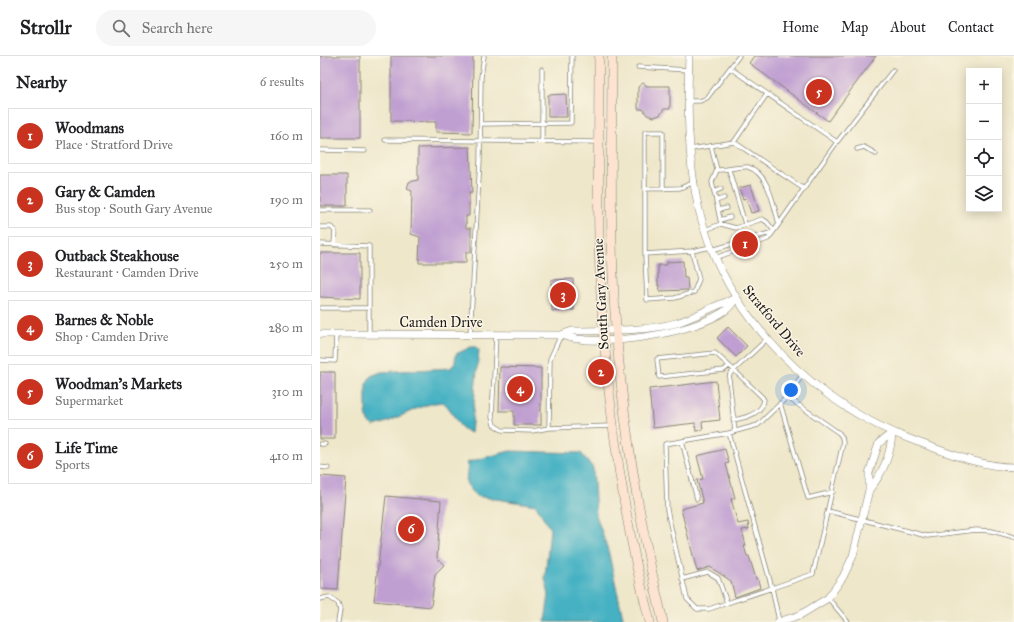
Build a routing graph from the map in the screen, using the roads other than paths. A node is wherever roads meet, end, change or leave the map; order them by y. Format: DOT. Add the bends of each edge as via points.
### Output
graph roads {
  1 [pos="484,56"];
  2 [pos="572,56"];
  3 [pos="599,56"];
  4 [pos="612,56"];
  5 [pos="689,56"];
  6 [pos="739,56"];
  7 [pos="638,67"];
  8 [pos="730,68"];
  9 [pos="542,69"];
  10 [pos="688,70"];
  11 [pos="893,70"];
  12 [pos="767,94"];
  13 [pos="688,101"];
  14 [pos="542,122"];
  15 [pos="481,124"];
  16 [pos="385,140"];
  17 [pos="481,141"];
  18 [pos="542,141"];
  19 [pos="599,142"];
  20 [pos="734,142"];
  21 [pos="836,142"];
  22 [pos="711,146"];
  23 [pos="691,149"];
  24 [pos="857,149"];
  25 [pos="320,150"];
  26 [pos="365,151"];
  27 [pos="876,154"];
  28 [pos="717,170"];
  29 [pos="729,170"];
  30 [pos="695,182"];
  31 [pos="645,189"];
  32 [pos="663,189"];
  33 [pos="804,189"];
  34 [pos="721,190"];
  35 [pos="714,192"];
  36 [pos="724,198"];
  37 [pos="716,201"];
  38 [pos="727,208"];
  39 [pos="320,210"];
  40 [pos="370,210"];
  41 [pos="718,210"];
  42 [pos="730,217"];
  43 [pos="720,222"];
  44 [pos="745,224"];
  45 [pos="779,224"];
  46 [pos="320,227"];
  47 [pos="705,230"];
  48 [pos="774,231"];
  49 [pos="320,244"];
  50 [pos="334,245"];
  51 [pos="711,249"];
  52 [pos="692,251"];
  53 [pos="645,254"];
  54 [pos="715,258"];
  55 [pos="736,299"];
  56 [pos="321,308"];
  57 [pos="369,308"];
  58 [pos="320,334"];
  59 [pos="336,334"];
  60 [pos="370,334"];
  61 [pos="616,334"];
  62 [pos="470,335"];
  63 [pos="496,335"];
  64 [pos="561,335"];
  65 [pos="604,335"];
  66 [pos="768,338"];
  67 [pos="320,360"];
  68 [pos="729,366"];
  69 [pos="734,370"];
  70 [pos="803,374"];
  71 [pos="787,397"];
  72 [pos="780,403"];
  73 [pos="733,420"];
  74 [pos="613,426"];
  75 [pos="548,428"];
  76 [pos="735,431"];
  77 [pos="729,433"];
  78 [pos="892,433"];
  79 [pos="682,441"];
  80 [pos="320,444"];
  81 [pos="325,444"];
  82 [pos="320,467"];
  83 [pos="1014,467"];
  84 [pos="328,468"];
  85 [pos="869,490"];
  86 [pos="832,492"];
  87 [pos="697,499"];
  88 [pos="828,510"];
  89 [pos="862,519"];
  90 [pos="1014,537"];
  91 [pos="682,579"];
  92 [pos="772,588"];
  93 [pos="828,598"];
  94 [pos="320,599"];
  95 [pos="727,603"];
  96 [pos="338,622"];
  97 [pos="650,622"];
  98 [pos="663,622"];
  99 [pos="779,622"];
  100 [pos="848,622"];
  1 -- 15 [label="lane" via="481,77"];
  2 -- 14 [label="lane" via="571,123"];
  3 -- 19 [label="main road, South Gary Avenue"];
  4 -- 61 [label="main road, South Gary Avenue" via="612,232"];
  5 -- 10 [label="street, Stratford Drive"];
  6 -- 8 [label="lane"];
  7 -- 10 [label="lane"];
  8 -- 12 [label="lane"];
  8 -- 13 [label="lane" via="707,98"];
  9 -- 14 [label="lane"];
  10 -- 13 [label="street, Stratford Drive"];
  11 -- 21 [label="lane"];
  12 -- 20 [label="lane"];
  12 -- 21 [label="lane"];
  13 -- 23 [label="street, Stratford Drive"];
  14 -- 15 [label="lane"];
  14 -- 18 [label="lane"];
  15 -- 17 [label="lane"];
  16 -- 17 [label="lane"];
  17 -- 18 [label="lane"];
  17 -- 62 [label="lane"];
  18 -- 19 [label="lane"];
  19 -- 65 [label="main road, South Gary Avenue" via="599,232"];
  20 -- 22 [label="lane"];
  20 -- 33 [label="lane"];
  21 -- 33 [label="lane"];
  22 -- 23 [label="lane"];
  22 -- 28 [label="lane"];
  23 -- 30 [label="street, Stratford Drive"];
  24 -- 27 [label="lane" via="864,147"];
  25 -- 26 [label="lane"];
  28 -- 29 [label="lane"];
  28 -- 35 [label="lane" via="712,182"];
  29 -- 44 [label="lane" via="731,186"];
  29 -- 45 [label="lane" via="748,167 760,175 767,186"];
  30 -- 32 [label="lane" via="680,188"];
  30 -- 47 [label="street, Stratford Drive"];
  31 -- 32 [label="lane"];
  31 -- 32 [label="lane" via="645,132 663,132"];
  31 -- 53 [label="lane"];
  33 -- 45 [label="lane"];
  34 -- 35 [label="lane"];
  35 -- 37 [label="lane"];
  36 -- 37 [label="lane"];
  37 -- 41 [label="lane"];
  38 -- 41 [label="lane"];
  39 -- 40 [label="lane"];
  41 -- 43 [label="lane"];
  42 -- 43 [label="lane"];
  43 -- 44 [label="lane" via="736,228"];
  43 -- 47 [label="lane"];
  44 -- 48 [label="lane" via="762,219 768,222"];
  45 -- 48 [label="lane"];
  46 -- 50 [label="lane" via="332,226 335,231"];
  47 -- 51 [label="street, Stratford Drive"];
  48 -- 51 [label="lane"];
  48 -- 54 [label="lane" via="768,239"];
  49 -- 50 [label="lane"];
  50 -- 57 [label="lane" via="369,246"];
  51 -- 52 [label="lane"];
  51 -- 54 [label="street, Stratford Drive"];
  52 -- 53 [label="lane"];
  52 -- 53 [label="lane" via="699,280 694,292 675,298 647,300"];
  54 -- 55 [label="street, Stratford Drive"];
  55 -- 61 [label="street, Camden Drive" via="722,302 677,323"];
  55 -- 66 [label="street, Stratford Drive"];
  56 -- 57 [label="lane"];
  57 -- 60 [label="lane"];
  58 -- 59 [label="street, Camden Drive"];
  59 -- 60 [label="street, Camden Drive"];
  59 -- 67 [label="lane" via="335,361"];
  60 -- 62 [label="street, Camden Drive"];
  61 -- 65 [label="street, Camden Drive"];
  61 -- 98 [label="main road, South Gary Avenue" via="624,416 636,493"];
  62 -- 63 [label="street, Camden Drive"];
  63 -- 64 [label="street, Camden Drive"];
  63 -- 75 [label="lane" via="492,417 494,425 502,430 532,431"];
  64 -- 65 [label="street, Camden Drive" via="573,340"];
  64 -- 75 [label="lane" via="550,359"];
  65 -- 74 [label="main road, South Gary Avenue"];
  66 -- 69 [label="lane"];
  66 -- 70 [label="street, Stratford Drive"];
  68 -- 68 [label="lane" via="715,353 657,359 659,377 724,370"];
  68 -- 69 [label="lane"];
  69 -- 73 [label="lane" via="729,379"];
  69 -- 73 [label="lane" via="764,400 761,408 750,416"];
  70 -- 71 [label="lane"];
  70 -- 78 [label="street, Stratford Drive" via="853,411"];
  71 -- 72 [label="lane"];
  71 -- 86 [label="lane" via="842,437 843,443"];
  72 -- 76 [label="lane" via="758,425"];
  72 -- 86 [label="lane" via="808,498"];
  73 -- 76 [label="lane"];
  74 -- 75 [label="lane"];
  74 -- 97 [label="main road, South Gary Avenue" via="626,511"];
  76 -- 77 [label="lane"];
  77 -- 79 [label="lane"];
  77 -- 92 [label="lane"];
  78 -- 83 [label="street, Stratford Drive" via="950,454"];
  78 -- 85 [label="street" via="892,448 881,476"];
  78 -- 85 [label="street" via="879,443 869,473"];
  79 -- 87 [label="lane"];
  79 -- 91 [label="lane" via="665,444 667,510"];
  80 -- 81 [label="lane"];
  82 -- 84 [label="lane"];
  85 -- 89 [label="street"];
  86 -- 88 [label="lane"];
  88 -- 89 [label="lane"];
  88 -- 92 [label="lane" via="813,574"];
  89 -- 90 [label="lane" via="927,536 976,530"];
  89 -- 93 [label="street" via="849,568"];
  91 -- 95 [label="lane" via="708,572 718,578"];
  91 -- 95 [label="lane" via="688,599 697,609 709,609"];
  92 -- 95 [label="lane"];
  92 -- 99 [label="lane"];
  93 -- 99 [label="street" via="800,615"];
  93 -- 100 [label="lane"];
  94 -- 96 [label="lane" via="329,597 338,603"];
}
